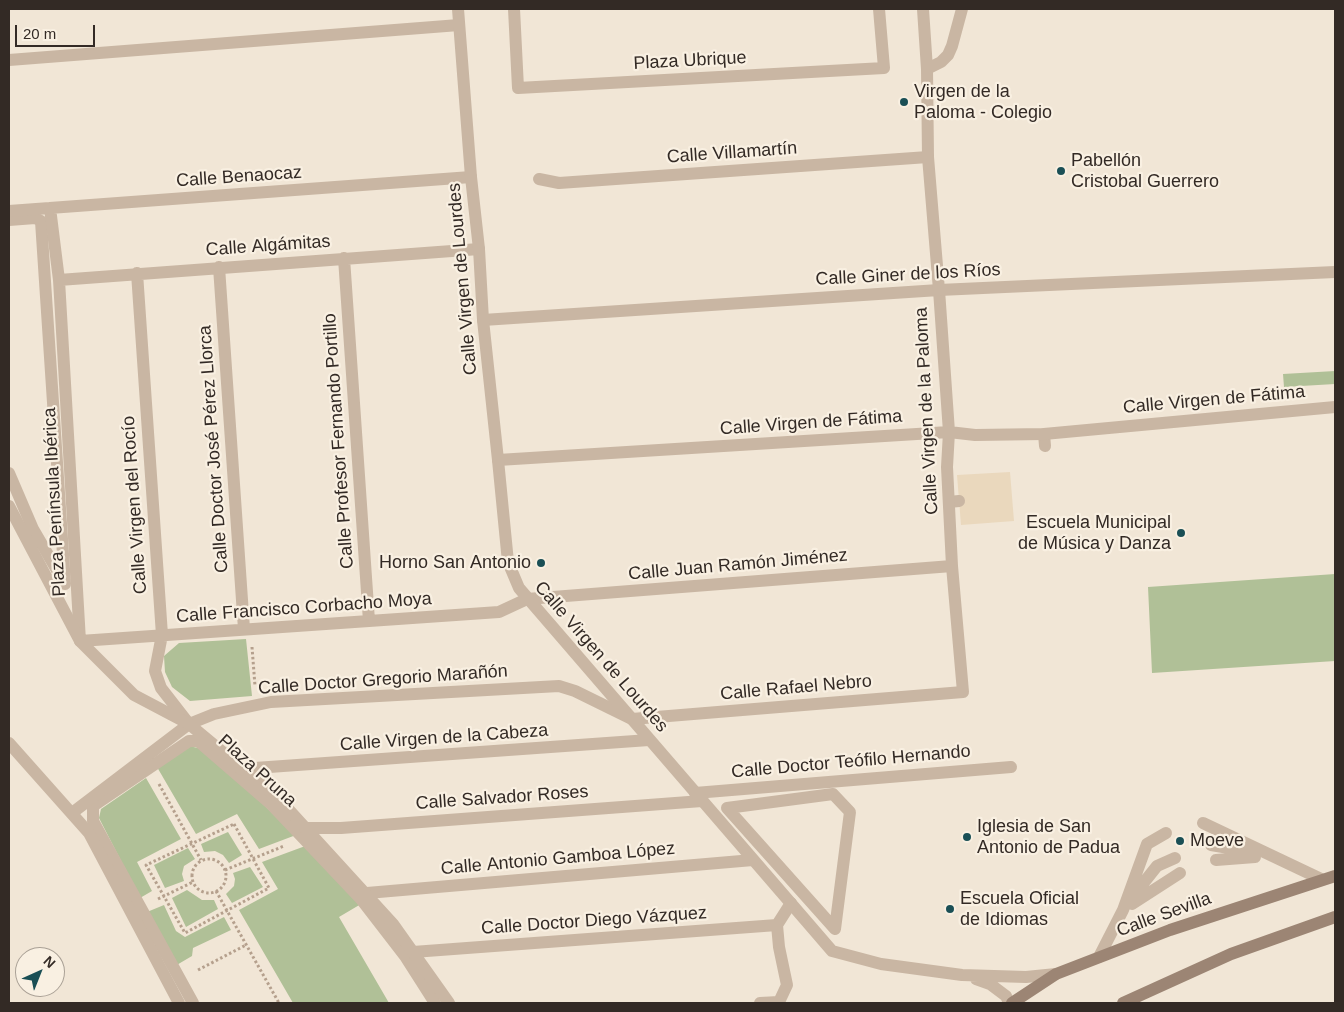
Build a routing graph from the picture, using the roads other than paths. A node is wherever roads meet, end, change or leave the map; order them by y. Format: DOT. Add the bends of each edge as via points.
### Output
graph roads {
  1 [pos="458,9"];
  2 [pos="514,9"];
  3 [pos="878,9"];
  4 [pos="923,9"];
  5 [pos="962,9"];
  6 [pos="459,25"];
  7 [pos="9,60"];
  8 [pos="927,69"];
  9 [pos="928,158"];
  10 [pos="471,177"];
  11 [pos="540,179"];
  12 [pos="50,208"];
  13 [pos="9,211"];
  14 [pos="9,220"];
  15 [pos="480,249"];
  16 [pos="344,258"];
  17 [pos="219,267"];
  18 [pos="1335,272"];
  19 [pos="137,273"];
  20 [pos="59,280"];
  21 [pos="939,290"];
  22 [pos="483,320"];
  23 [pos="1335,407"];
  24 [pos="949,432"];
  25 [pos="498,460"];
  26 [pos="9,473"];
  27 [pos="9,506"];
  28 [pos="952,566"];
  29 [pos="527,599"];
  30 [pos="369,621"];
  31 [pos="247,629"];
  32 [pos="162,635"];
  33 [pos="80,641"];
  34 [pos="963,692"];
  35 [pos="632,719"];
  36 [pos="189,724"];
  37 [pos="649,740"];
  38 [pos="9,743"];
  39 [pos="1011,766"];
  40 [pos="241,769"];
  41 [pos="698,797"];
  42 [pos="727,808"];
  43 [pos="72,813"];
  44 [pos="1203,823"];
  45 [pos="305,828"];
  46 [pos="1166,833"];
  47 [pos="1211,845"];
  48 [pos="1270,855"];
  49 [pos="1175,858"];
  50 [pos="753,860"];
  51 [pos="1216,860"];
  52 [pos="1180,873"];
  53 [pos="1335,876"];
  54 [pos="1321,879"];
  55 [pos="367,893"];
  56 [pos="791,903"];
  57 [pos="1123,910"];
  58 [pos="1335,917"];
  59 [pos="777,925"];
  60 [pos="413,952"];
  61 [pos="1099,957"];
  62 [pos="1056,974"];
  63 [pos="962,975"];
  64 [pos="179,1003"];
  65 [pos="193,1003"];
  66 [pos="435,1003"];
  67 [pos="449,1003"];
  68 [pos="760,1003"];
  69 [pos="1011,1003"];
  70 [pos="1124,1003"];
  1 -- 6 [label="street, Calle Virgen de Lourdes"];
  2 -- 3 [label="street, Plaza Ubrique" via="518,88 884,68"];
  4 -- 8 [label="street, Calle Virgen de la Paloma"];
  5 -- 8 [label="street" via="948,54"];
  6 -- 7 [label="street"];
  6 -- 10 [label="street, Calle Virgen de Lourdes"];
  8 -- 9 [label="street, Calle Virgen de la Paloma"];
  9 -- 11 [label="street, Calle Villamartín" via="559,183"];
  9 -- 21 [label="street, Calle Virgen de la Paloma"];
  10 -- 12 [label="street, Calle Benaocaz"];
  10 -- 15 [label="street, Calle Virgen de Lourdes"];
  12 -- 13 [label="street, Calle Benaocaz"];
  12 -- 20 [label="street, Plaza Península Ibérica"];
  14 -- 26 [label="street, Plaza Península Ibérica" via="35,218 41,222 65,584 33,529"];
  15 -- 16 [label="street, Calle Algámitas"];
  15 -- 22 [label="street, Calle Virgen de Lourdes"];
  16 -- 17 [label="street, Calle Algámitas"];
  16 -- 30 [label="street, Calle Profesor Fernando Portillo"];
  17 -- 19 [label="street, Calle Algámitas"];
  17 -- 31 [label="street, Calle Doctor José Pérez Llorca"];
  18 -- 21 [label="street, Calle Giner de los Ríos"];
  19 -- 20 [label="street, Calle Algámitas"];
  19 -- 32 [label="street, Calle Virgen del Rocío"];
  20 -- 33 [label="street, Plaza Península Ibérica"];
  21 -- 22 [label="street, Calle Giner de los Ríos"];
  21 -- 24 [label="street, Calle Virgen de la Paloma"];
  22 -- 25 [label="street, Calle Virgen de Lourdes"];
  23 -- 24 [label="street, Calle Virgen de Fátima" via="1045,440"];
  24 -- 25 [label="street, Calle Virgen de Fátima"];
  24 -- 28 [label="street, Calle Virgen de la Paloma" via="947,467 954,501"];
  25 -- 29 [label="street, Calle Virgen de Lourdes" via="508,562"];
  27 -- 33 [label="street, Plaza Península Ibérica"];
  28 -- 29 [label="street, Calle Juan Ramón Jiménez"];
  28 -- 34 [label="street, Calle Virgen de la Paloma"];
  29 -- 30 [label="street, Calle Francisco Corbacho Moya" via="499,612"];
  29 -- 35 [label="street, Calle Virgen de Lourdes"];
  30 -- 31 [label="street, Calle Francisco Corbacho Moya"];
  31 -- 32 [label="street, Calle Francisco Corbacho Moya"];
  32 -- 33 [label="street, Calle Francisco Corbacho Moya"];
  32 -- 36 [label="street, Calle Virgen del Rocío" via="155,671 161,688"];
  33 -- 36 [label="street" via="134,696"];
  34 -- 35 [label="street, Calle Rafael Nebro"];
  35 -- 36 [label="street, Calle Doctor Gregorio Marañón" via="575,690 559,686 281,702 214,714"];
  35 -- 37 [label="street, Calle Virgen de Lourdes"];
  36 -- 40 [label="street"];
  36 -- 43 [label="street, Calle Doctor Gregorio Marañón"];
  37 -- 40 [label="street, Calle Virgen de la Cabeza"];
  37 -- 41 [label="street, Calle Virgen de Lourdes"];
  38 -- 43 [label="street"];
  39 -- 41 [label="street, Calle Doctor Teófilo Hernando"];
  40 -- 45 [label="street" via="279,799"];
  41 -- 45 [label="street, Calle Salvador Roses" via="341,828"];
  41 -- 50 [label="street, Calle Virgen de Lourdes"];
  42 -- 42 [label="street" via="828,922 835,929 850,812 833,794"];
  43 -- 64 [label="street" via="89,833"];
  44 -- 48 [label="street"];
  45 -- 55 [label="street"];
  46 -- 57 [label="street" via="1147,844"];
  47 -- 48 [label="street"];
  48 -- 51 [label="street"];
  48 -- 54 [label="street"];
  49 -- 57 [label="street" via="1157,866"];
  50 -- 55 [label="street, Calle Antonio Gamboa López"];
  50 -- 56 [label="street, Calle Virgen de Lourdes"];
  52 -- 57 [label="street"];
  53 -- 54 [label="main road, Calle Sevilla"];
  54 -- 61 [label="main road, Calle Sevilla"];
  55 -- 60 [label="street"];
  56 -- 59 [label="street"];
  56 -- 63 [label="street, Calle Virgen de Lourdes" via="832,951 881,964"];
  57 -- 61 [label="street"];
  58 -- 70 [label="main road" via="1231,954"];
  59 -- 60 [label="street, Calle Doctor Diego Vázquez"];
  59 -- 68 [label="street" via="787,985 779,1002"];
  60 -- 67 [label="street"];
  61 -- 62 [label="main road, Calle Sevilla"];
  62 -- 63 [label="street, Calle Virgen de Lourdes" via="1026,977"];
  62 -- 69 [label="main road, Calle Sevilla"];
  63 -- 69 [label="street" via="990,984"];
  65 -- 66 [label="street, Plaza Pruna" via="93,821 93,806 189,741 198,741 272,805 361,899 405,956"];
}
